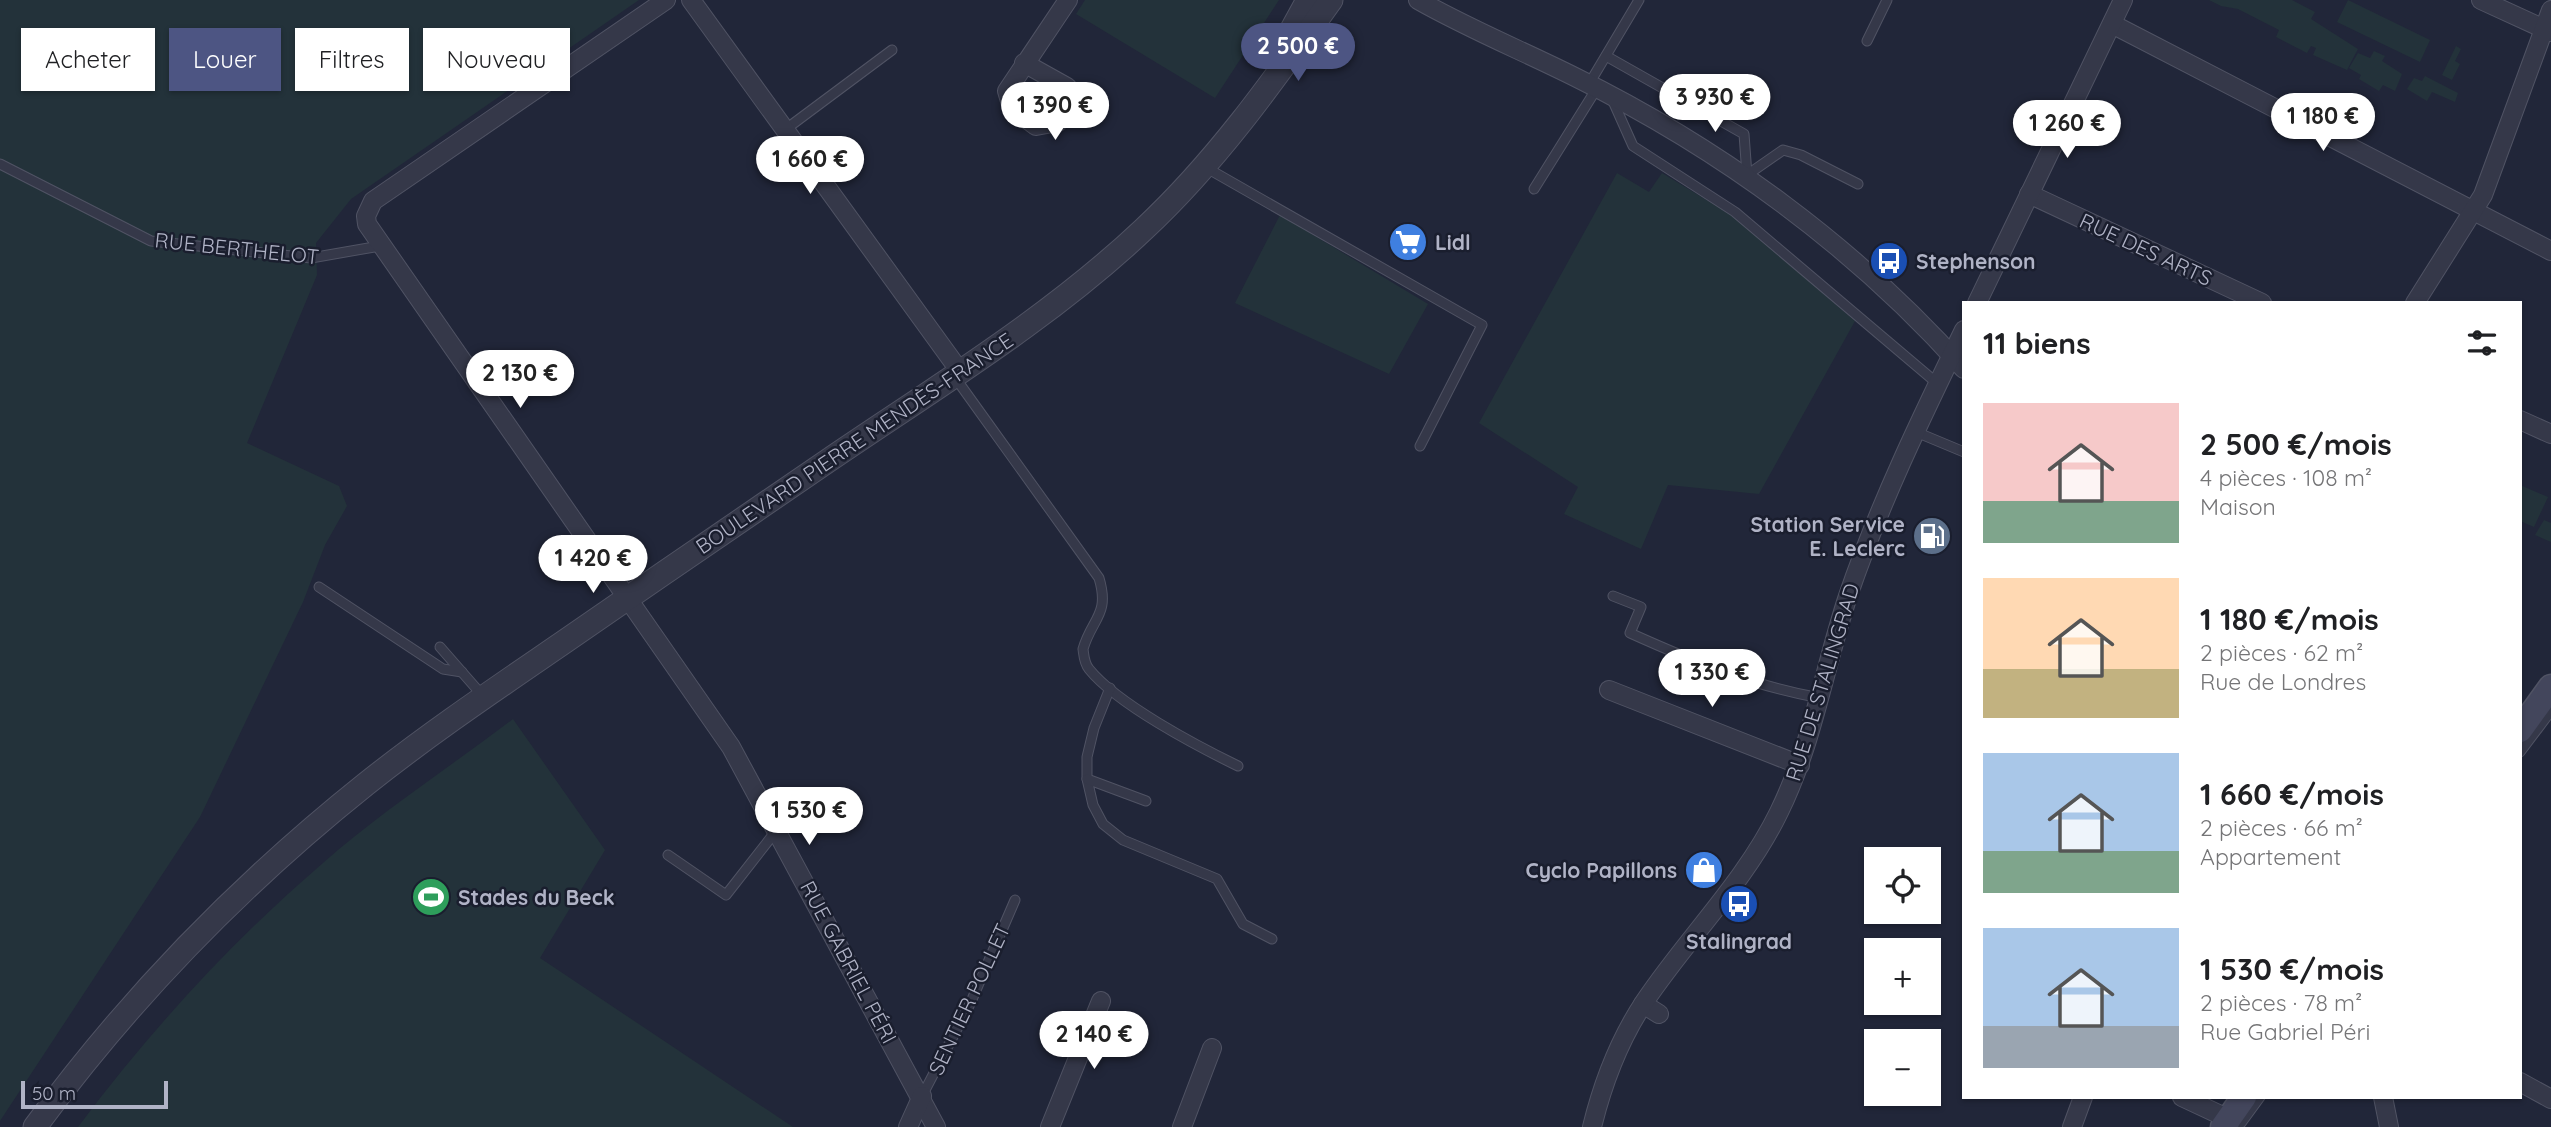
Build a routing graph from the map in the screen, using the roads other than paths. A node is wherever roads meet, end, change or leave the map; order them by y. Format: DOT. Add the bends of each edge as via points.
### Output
graph roads {
  1 [pos="666,0"];
  2 [pos="691,0"];
  3 [pos="1068,0"];
  4 [pos="1308,0"];
  5 [pos="1331,0"];
  6 [pos="1418,0"];
  7 [pos="1639,0"];
  8 [pos="1887,0"];
  9 [pos="2123,0"];
  10 [pos="2481,0"];
  11 [pos="2551,10"];
  12 [pos="2112,24"];
  13 [pos="2547,31"];
  14 [pos="1867,41"];
  15 [pos="892,50"];
  16 [pos="1606,56"];
  17 [pos="1024,63"];
  18 [pos="1599,90"];
  19 [pos="786,129"];
  20 [pos="1227,137"];
  21 [pos="0,164"];
  22 [pos="1203,166"];
  23 [pos="1747,175"];
  24 [pos="1858,184"];
  25 [pos="1534,189"];
  26 [pos="2029,194"];
  27 [pos="2474,209"];
  28 [pos="380,246"];
  29 [pos="2551,251"];
  30 [pos="1983,299"];
  31 [pos="2258,301"];
  32 [pos="2416,301"];
  33 [pos="1962,334"];
  34 [pos="1951,355"];
  35 [pos="1962,367"];
  36 [pos="956,372"];
  37 [pos="1937,384"];
  38 [pos="2522,422"];
  39 [pos="1916,432"];
  40 [pos="2551,435"];
  41 [pos="1420,446"];
  42 [pos="1962,451"];
  43 [pos="319,587"];
  44 [pos="1614,596"];
  45 [pos="628,597"];
  46 [pos="440,647"];
  47 [pos="462,672"];
  48 [pos="1110,688"];
  49 [pos="1609,690"];
  50 [pos="2550,695"];
  51 [pos="484,697"];
  52 [pos="1820,698"];
  53 [pos="2522,728"];
  54 [pos="2522,748"];
  55 [pos="1800,765"];
  56 [pos="1238,766"];
  57 [pos="1087,779"];
  58 [pos="1146,801"];
  59 [pos="777,830"];
  60 [pos="668,855"];
  61 [pos="1014,900"];
  62 [pos="1272,939"];
  63 [pos="1101,1001"];
  64 [pos="1643,1004"];
  65 [pos="1659,1014"];
  66 [pos="1212,1048"];
  67 [pos="2522,1083"];
  68 [pos="922,1096"];
  69 [pos="2082,1099"];
  70 [pos="2186,1099"];
  71 [pos="2243,1099"];
  72 [pos="2258,1099"];
  73 [pos="2383,1099"];
  74 [pos="2551,1099"];
  75 [pos="2230,1124"];
  76 [pos="35,1127"];
  77 [pos="908,1127"];
  78 [pos="936,1127"];
  79 [pos="1050,1127"];
  80 [pos="1182,1127"];
  81 [pos="1592,1127"];
  82 [pos="2072,1127"];
  83 [pos="2389,1127"];
  1 -- 28 [label="street" via="373,201 367,224"];
  2 -- 19 [label="street"];
  3 -- 17 [label="street"];
  4 -- 20 [label="street, BOULEVARD PIERRE MENDÈS-FRANCE"];
  5 -- 20 [label="street, BOULEVARD PIERRE MENDÈS-FRANCE"];
  6 -- 18 [label="street"];
  7 -- 16 [label="lane"];
  8 -- 14 [label="lane"];
  9 -- 12 [label="street"];
  10 -- 13 [label="street"];
  11 -- 13 [label="street"];
  12 -- 26 [label="street"];
  12 -- 27 [label="street"];
  13 -- 27 [label="street"];
  15 -- 19 [label="lane"];
  16 -- 18 [label="lane"];
  16 -- 23 [label="lane" via="1744,134"];
  18 -- 23 [label="street"];
  18 -- 25 [label="lane"];
  18 -- 37 [label="lane" via="1633,146 1735,212"];
  19 -- 36 [label="street"];
  20 -- 22 [label="street, BOULEVARD PIERRE MENDÈS-FRANCE"];
  21 -- 28 [label="lane, RUE BERTHELOT" via="151,241 311,258"];
  22 -- 36 [label="street, BOULEVARD PIERRE MENDÈS-FRANCE" via="1146,228 1085,280"];
  22 -- 41 [label="lane" via="1482,325"];
  23 -- 24 [label="lane" via="1783,150"];
  23 -- 34 [label="street" via="1852,260"];
  26 -- 30 [label="street"];
  26 -- 31 [label="street, RUE DES ARTS"];
  27 -- 29 [label="street"];
  27 -- 32 [label="street"];
  28 -- 45 [label="street, RUE GABRIEL PÉRI"];
  33 -- 34 [label="street, RUE DE STALINGRAD"];
  34 -- 35 [label="street"];
  34 -- 37 [label="street, RUE DE STALINGRAD"];
  36 -- 45 [label="street, BOULEVARD PIERRE MENDÈS-FRANCE"];
  36 -- 48 [label="lane" via="1098,578 1103,609 1083,649 1088,669"];
  37 -- 39 [label="street, RUE DE STALINGRAD"];
  38 -- 40 [label="street"];
  39 -- 42 [label="lane"];
  39 -- 52 [label="street, RUE DE STALINGRAD" via="1857,572"];
  43 -- 47 [label="lane" via="443,669"];
  44 -- 52 [label="lane" via="1641,607 1630,633 1719,672"];
  45 -- 51 [label="street, BOULEVARD PIERRE MENDÈS-FRANCE"];
  45 -- 59 [label="street, RUE GABRIEL PÉRI" via="731,747"];
  46 -- 47 [label="lane"];
  47 -- 51 [label="lane"];
  48 -- 56 [label="lane" via="1188,742"];
  48 -- 57 [label="lane" via="1094,729"];
  49 -- 55 [label="street"];
  50 -- 53 [label="main road"];
  50 -- 54 [label="lane"];
  51 -- 76 [label="street, BOULEVARD PIERRE MENDÈS-FRANCE" via="333,811 209,925 121,1019"];
  52 -- 55 [label="street, RUE DE STALINGRAD"];
  55 -- 64 [label="street, RUE DE STALINGRAD" via="1765,839"];
  57 -- 58 [label="lane"];
  57 -- 62 [label="lane" via="1103,824 1123,840 1217,879 1243,925"];
  59 -- 60 [label="lane" via="726,895"];
  59 -- 68 [label="street, RUE GABRIEL PÉRI"];
  61 -- 68 [label="lane, SENTIER POLLET" via="970,1004"];
  63 -- 79 [label="street"];
  64 -- 65 [label="street"];
  64 -- 81 [label="street, RUE DE STALINGRAD" via="1612,1061"];
  66 -- 80 [label="street"];
  67 -- 74 [label="street"];
  68 -- 77 [label="street"];
  68 -- 78 [label="street, RUE GABRIEL PÉRI"];
  69 -- 82 [label="street"];
  70 -- 75 [label="street"];
  71 -- 75 [label="main road"];
  72 -- 75 [label="lane"];
  73 -- 83 [label="street"];
}
